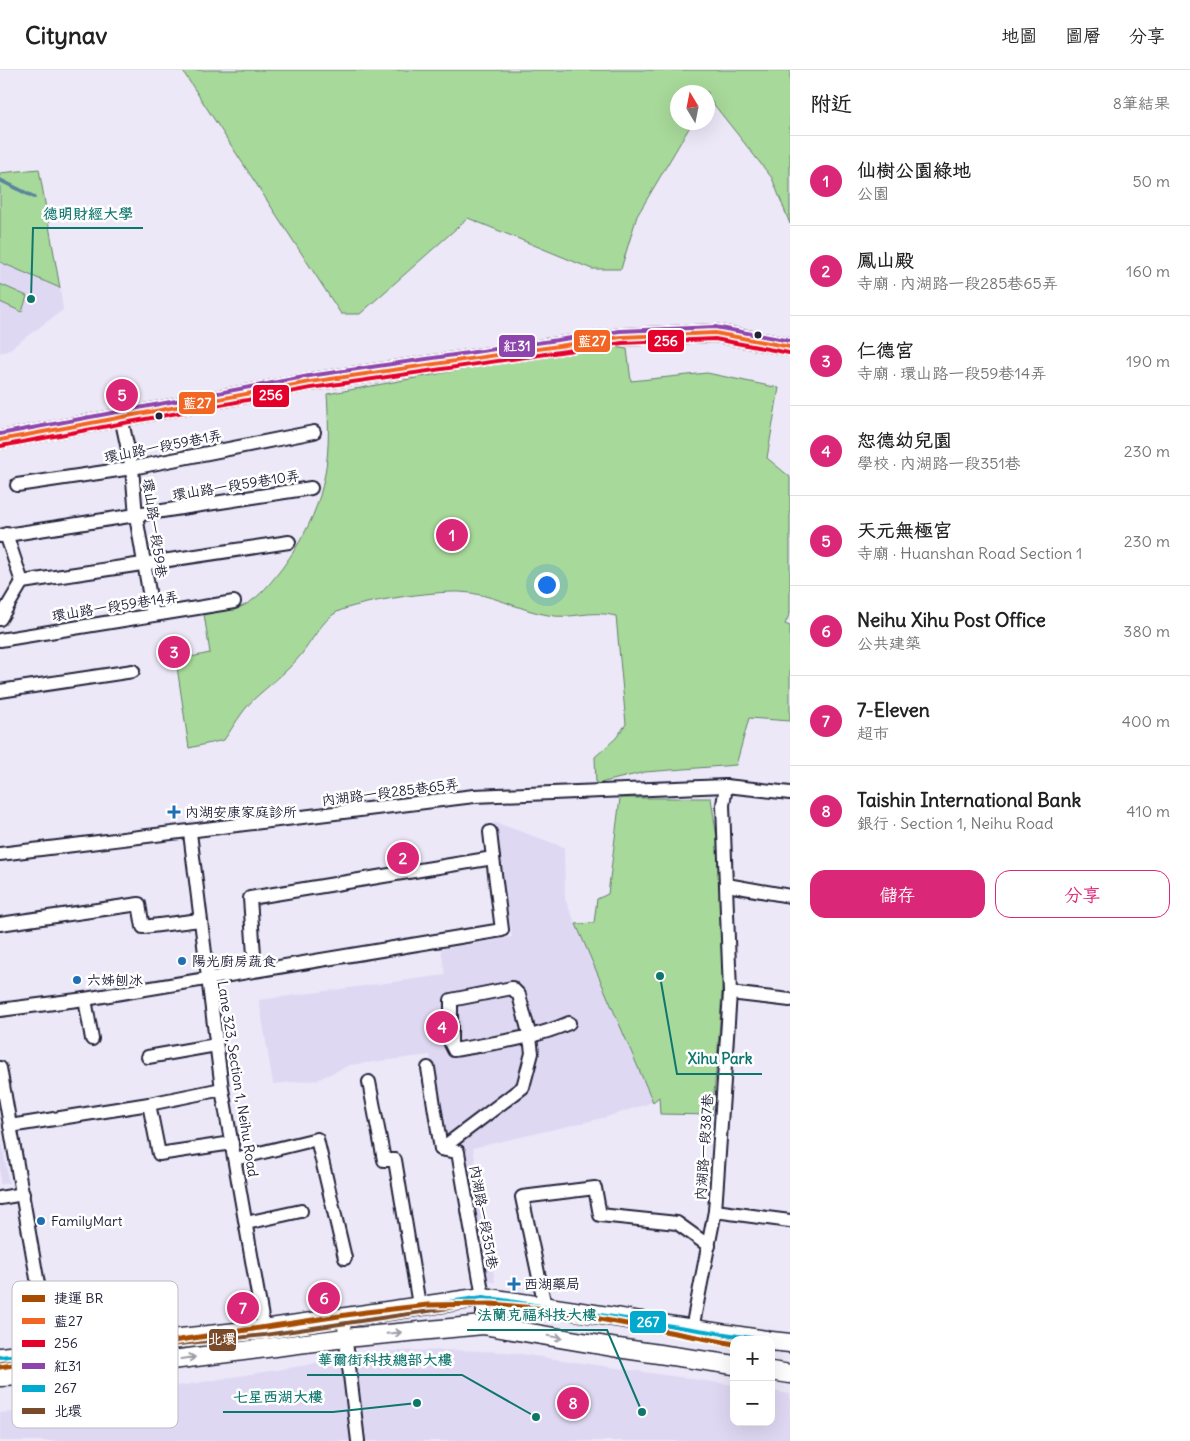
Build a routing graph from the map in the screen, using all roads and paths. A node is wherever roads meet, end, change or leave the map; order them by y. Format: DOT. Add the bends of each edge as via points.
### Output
graph roads {
  1 [pos="790,347"];
  2 [pos="122,416"];
  3 [pos="314,432"];
  4 [pos="0,440"];
  5 [pos="132,468"];
  6 [pos="17,485"];
  7 [pos="311,488"];
  8 [pos="136,516"];
  9 [pos="3,535"];
  10 [pos="290,542"];
  11 [pos="144,563"];
  12 [pos="22,582"];
  13 [pos="234,602"];
  14 [pos="153,614"];
  15 [pos="0,619"];
  16 [pos="0,640"];
  17 [pos="133,670"];
  18 [pos="0,691"];
  19 [pos="726,786"];
  20 [pos="790,793"];
  21 [pos="490,832"];
  22 [pos="190,833"];
  23 [pos="0,854"];
  24 [pos="493,858"];
  25 [pos="727,885"];
  26 [pos="790,896"];
  27 [pos="200,920"];
  28 [pos="0,924"];
  29 [pos="255,969"];
  30 [pos="207,978"];
  31 [pos="730,993"];
  32 [pos="85,999"];
  33 [pos="790,1000"];
  34 [pos="0,1010"];
  35 [pos="569,1023"];
  36 [pos="530,1037"];
  37 [pos="92,1039"];
  38 [pos="216,1044"];
  39 [pos="148,1057"];
  40 [pos="0,1068"];
  41 [pos="428,1068"];
  42 [pos="369,1082"];
  43 [pos="222,1089"];
  44 [pos="149,1104"];
  45 [pos="10,1126"];
  46 [pos="232,1143"];
  47 [pos="441,1149"];
  48 [pos="235,1159"];
  49 [pos="23,1194"];
  50 [pos="0,1198"];
  51 [pos="301,1211"];
  52 [pos="714,1211"];
  53 [pos="790,1221"];
  54 [pos="246,1223"];
  55 [pos="709,1246"];
  56 [pos="345,1258"];
  57 [pos="38,1281"];
  58 [pos="483,1296"];
  59 [pos="419,1305"];
  60 [pos="545,1306"];
  61 [pos="343,1317"];
  62 [pos="483,1325"];
  63 [pos="264,1329"];
  64 [pos="692,1329"];
  65 [pos="739,1336"];
  66 [pos="345,1338"];
  67 [pos="178,1339"];
  68 [pos="775,1341"];
  69 [pos="790,1343"];
  70 [pos="178,1359"];
  71 [pos="730,1364"];
  72 [pos="775,1372"];
  73 [pos="790,1374"];
  74 [pos="358,1441"];
  1 -- 2 [label="street" via="715,333 621,336 310,382"];
  2 -- 4 [label="street"];
  2 -- 5 [label="street, 環山路一段59巷"];
  3 -- 5 [label="street, 環山路一段59巷1弄"];
  5 -- 6 [label="street, 環山路一段59巷1弄"];
  5 -- 8 [label="street, 環山路一段59巷"];
  7 -- 8 [label="street, 環山路一段59巷10弄"];
  8 -- 9 [label="street, 環山路一段59巷10弄"];
  8 -- 11 [label="street, 環山路一段59巷"];
  9 -- 12 [label="street"];
  10 -- 11 [label="street"];
  11 -- 12 [label="street"];
  11 -- 14 [label="street, 環山路一段59巷"];
  12 -- 15 [label="street"];
  13 -- 14 [label="street, 環山路一段59巷14弄"];
  14 -- 16 [label="street, 環山路一段59巷14弄"];
  17 -- 18 [label="street"];
  19 -- 20 [label="street, 內湖路一段285巷65弄"];
  19 -- 22 [label="street, 內湖路一段285巷65弄" via="474,796"];
  19 -- 25 [label="street, 內湖路一段387巷" via="723,805"];
  21 -- 24 [label="street"];
  22 -- 23 [label="street, 內湖路一段285巷65弄"];
  22 -- 27 [label="street, Lane 323, Section 1, Neihu Road"];
  24 -- 29 [label="street" via="250,898"];
  24 -- 29 [label="street" via="502,930"];
  25 -- 26 [label="street"];
  25 -- 31 [label="street, 內湖路一段387巷"];
  27 -- 28 [label="street" via="143,928 139,904"];
  27 -- 30 [label="street, Lane 323, Section 1, Neihu Road"];
  29 -- 30 [label="street"];
  30 -- 32 [label="street"];
  30 -- 38 [label="street, Lane 323, Section 1, Neihu Road"];
  31 -- 33 [label="street"];
  31 -- 52 [label="street, 內湖路一段387巷"];
  32 -- 34 [label="street"];
  32 -- 37 [label="street"];
  35 -- 36 [label="street"];
  36 -- 36 [label="street" via="454,1050 451,1044 451,1000 512,988 519,996"];
  36 -- 47 [label="street" via="532,1052 523,1087"];
  38 -- 39 [label="street"];
  38 -- 43 [label="street, Lane 323, Section 1, Neihu Road"];
  40 -- 45 [label="street"];
  41 -- 47 [label="street"];
  42 -- 59 [label="street" via="384,1160 395,1160"];
  43 -- 44 [label="street"];
  43 -- 46 [label="street, Lane 323, Section 1, Neihu Road"];
  44 -- 45 [label="street"];
  44 -- 46 [label="street" via="159,1154"];
  45 -- 49 [label="street"];
  46 -- 48 [label="street, Lane 323, Section 1, Neihu Road"];
  47 -- 58 [label="street, 內湖路一段351巷" via="458,1152"];
  48 -- 54 [label="street, Lane 323, Section 1, Neihu Road"];
  48 -- 56 [label="street" via="317,1139"];
  49 -- 50 [label="street"];
  49 -- 57 [label="street"];
  51 -- 54 [label="street"];
  52 -- 53 [label="street"];
  52 -- 55 [label="street, 內湖路一段387巷"];
  54 -- 63 [label="street, Lane 323, Section 1, Neihu Road"];
  55 -- 60 [label="street" via="677,1223 600,1215 595,1188 522,1197"];
  55 -- 64 [label="street, 內湖路一段387巷"];
  58 -- 59 [label="main road"];
  58 -- 60 [label="main road"];
  58 -- 62 [label="street, 內湖路一段351巷"];
  59 -- 61 [label="main road"];
  60 -- 64 [label="main road"];
  61 -- 63 [label="main road"];
  61 -- 66 [label="street"];
  66 -- 62 [label="main road, one-way"];
  62 -- 71 [label="main road, one-way"];
  63 -- 67 [label="main road"];
  64 -- 65 [label="main road"];
  70 -- 66 [label="main road, one-way"];
  66 -- 74 [label="street"];
  68 -- 69 [label="main road"];
  72 -- 73 [label="main road"];
}
